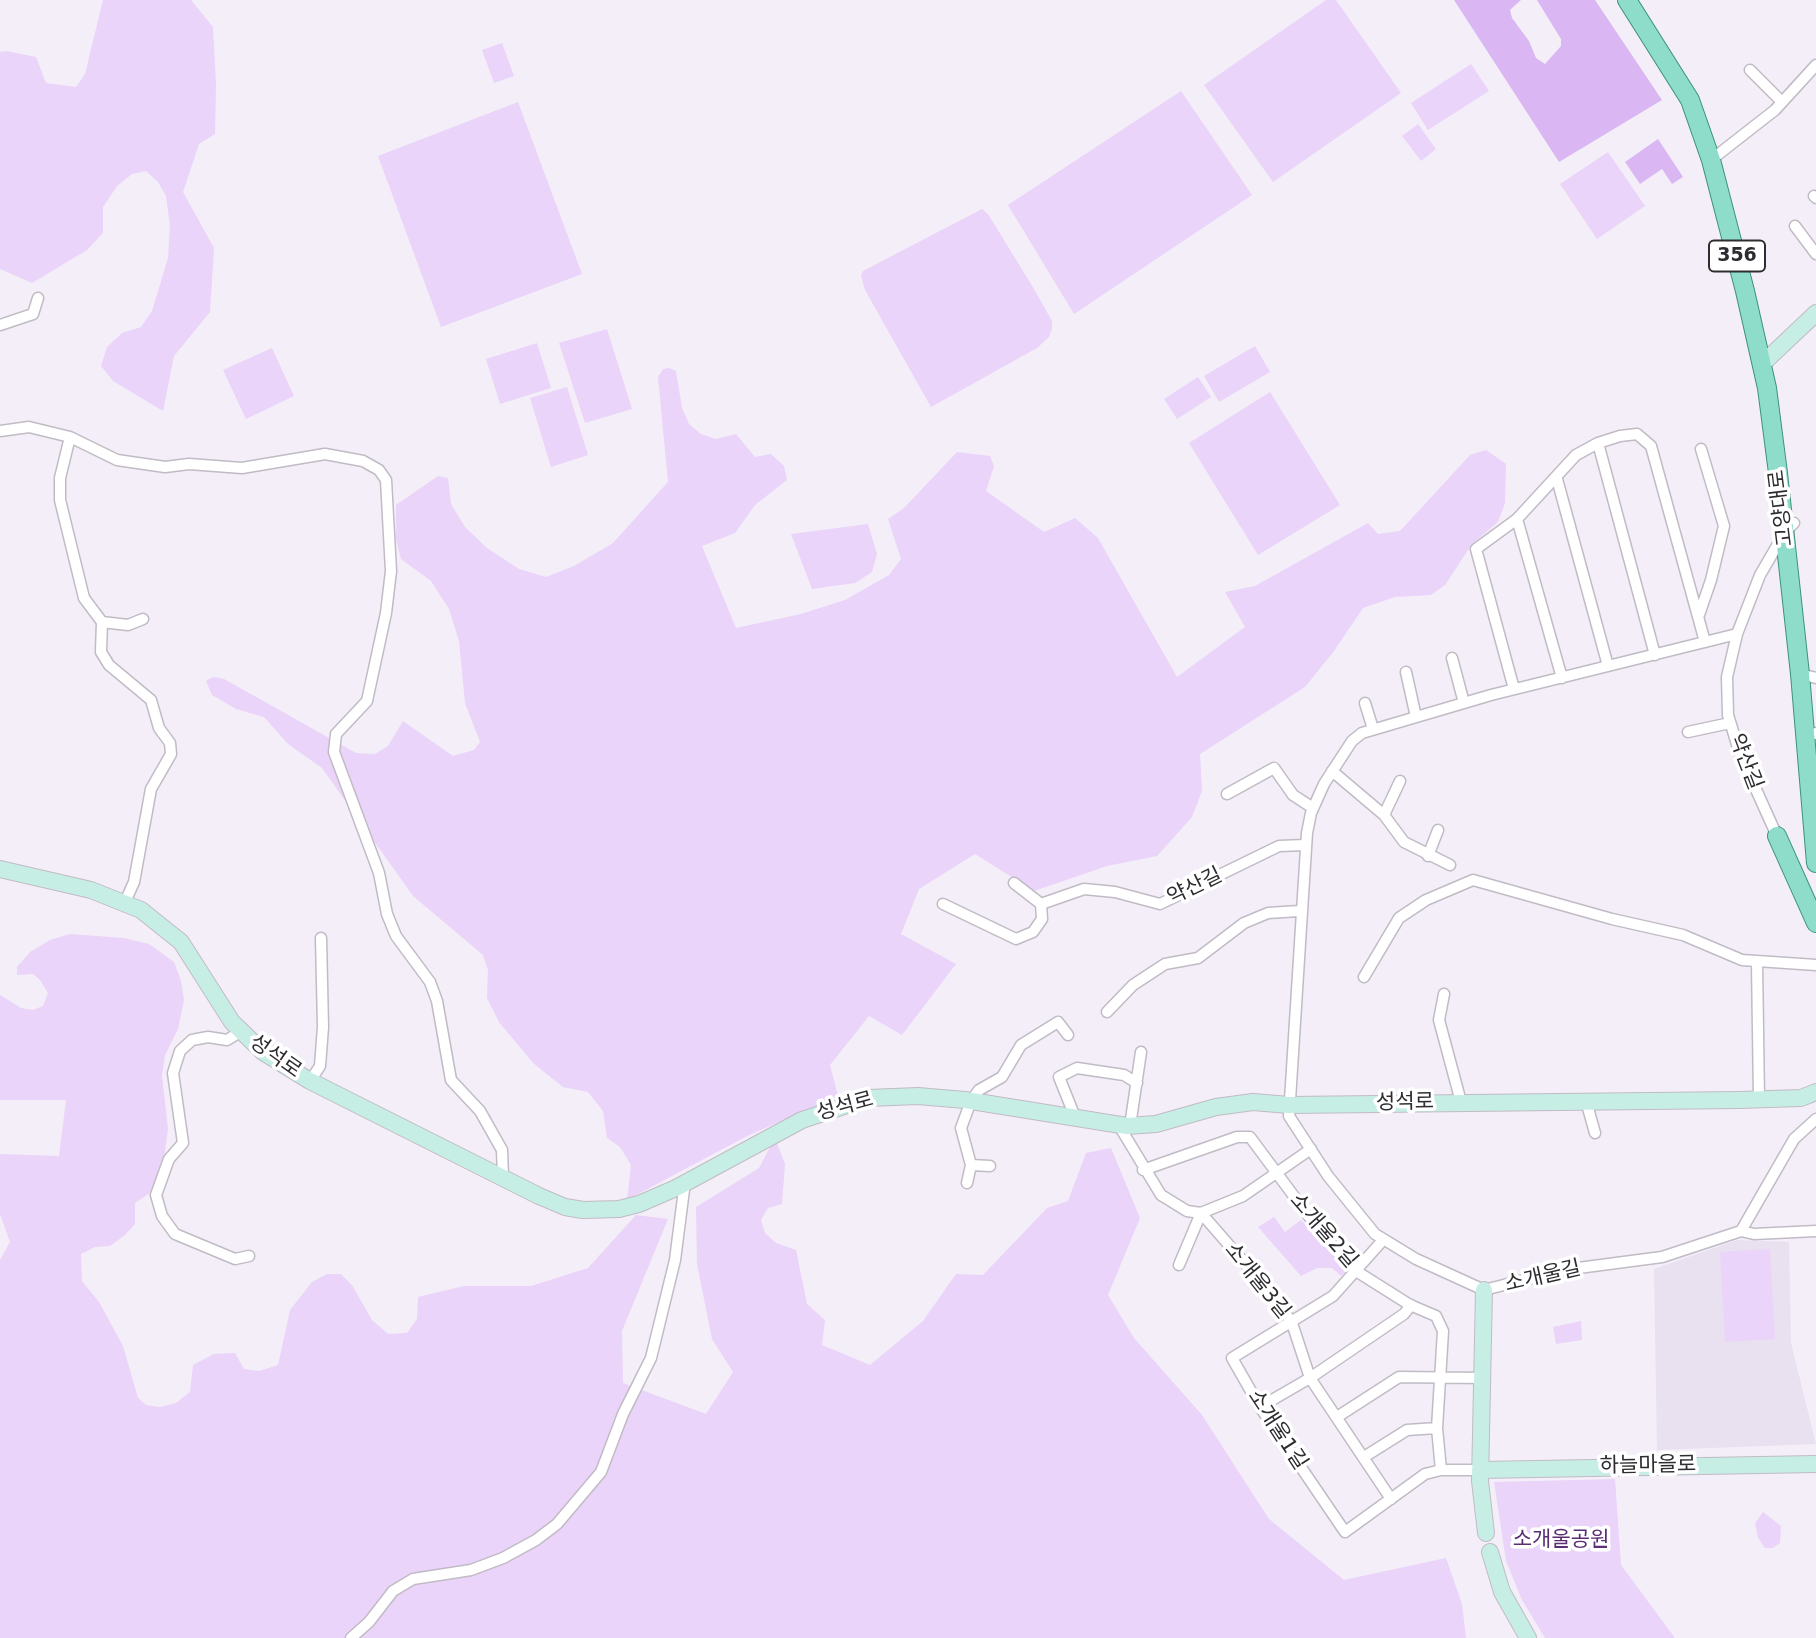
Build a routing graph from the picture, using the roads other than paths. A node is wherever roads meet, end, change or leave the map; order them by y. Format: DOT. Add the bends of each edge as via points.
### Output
graph roads {
  1 [pos="1627,0"];
  2 [pos="1636,0"];
  3 [pos="1816,65"];
  4 [pos="1750,70"];
  5 [pos="1782,102"];
  6 [pos="1716,157"];
  7 [pos="1795,226"];
  8 [pos="1816,254"];
  9 [pos="38,298"];
  10 [pos="1816,313"];
  11 [pos="0,325"];
  12 [pos="1767,361"];
  13 [pos="0,431"];
  14 [pos="70,437"];
  15 [pos="1598,443"];
  16 [pos="1700,449"];
  17 [pos="1557,479"];
  18 [pos="1517,519"];
  19 [pos="1789,528"];
  20 [pos="1699,614"];
  21 [pos="143,618"];
  22 [pos="102,622"];
  23 [pos="1737,634"];
  24 [pos="1705,642"];
  25 [pos="1655,654"];
  26 [pos="1452,658"];
  27 [pos="1608,666"];
  28 [pos="1406,672"];
  29 [pos="1812,677"];
  30 [pos="1562,678"];
  31 [pos="1514,689"];
  32 [pos="1364,703"];
  33 [pos="1464,703"];
  34 [pos="1416,717"];
  35 [pos="1730,723"];
  36 [pos="1373,729"];
  37 [pos="1688,732"];
  38 [pos="1815,734"];
  39 [pos="1816,753"];
  40 [pos="1332,771"];
  41 [pos="1400,781"];
  42 [pos="1227,794"];
  43 [pos="1313,808"];
  44 [pos="1384,815"];
  45 [pos="1813,822"];
  46 [pos="1438,830"];
  47 [pos="1777,836"];
  48 [pos="1306,845"];
  49 [pos="1428,856"];
  50 [pos="1816,863"];
  51 [pos="1450,865"];
  52 [pos="0,869"];
  53 [pos="1014,883"];
  54 [pos="125,902"];
  55 [pos="943,904"];
  56 [pos="1041,904"];
  57 [pos="1300,911"];
  58 [pos="1816,923"];
  59 [pos="321,937"];
  60 [pos="1757,962"];
  61 [pos="1816,965"];
  62 [pos="1364,976"];
  63 [pos="1444,994"];
  64 [pos="1107,1012"];
  65 [pos="240,1032"];
  66 [pos="1068,1035"];
  67 [pos="1141,1052"];
  68 [pos="310,1081"];
  69 [pos="1137,1083"];
  70 [pos="1816,1092"];
  71 [pos="1759,1100"];
  72 [pos="971,1101"];
  73 [pos="1586,1101"];
  74 [pos="1461,1102"];
  75 [pos="1289,1105"];
  76 [pos="1075,1117"];
  77 [pos="1816,1119"];
  78 [pos="1124,1125"];
  79 [pos="1595,1133"];
  80 [pos="1311,1149"];
  81 [pos="971,1165"];
  82 [pos="990,1166"];
  83 [pos="1143,1170"];
  84 [pos="1276,1175"];
  85 [pos="503,1177"];
  86 [pos="685,1182"];
  87 [pos="967,1183"];
  88 [pos="1202,1213"];
  89 [pos="1741,1231"];
  90 [pos="1816,1231"];
  91 [pos="1382,1240"];
  92 [pos="249,1256"];
  93 [pos="1179,1265"];
  94 [pos="1356,1271"];
  95 [pos="1485,1290"];
  96 [pos="1411,1305"];
  97 [pos="1292,1324"];
  98 [pos="1440,1377"];
  99 [pos="1310,1378"];
  100 [pos="1482,1378"];
  101 [pos="1260,1407"];
  102 [pos="1336,1417"];
  103 [pos="1437,1428"];
  104 [pos="1364,1457"];
  105 [pos="1816,1464"];
  106 [pos="1441,1470"];
  107 [pos="1480,1470"];
  108 [pos="1391,1499"];
  109 [pos="1486,1534"];
  110 [pos="1490,1552"];
  111 [pos="351,1638"];
  112 [pos="1528,1638"];
  1 -- 6 [label="main road, 고양대로 / 356" via="1690,100"];
  2 -- 6 [label="main road, 고양대로" via="1697,94"];
  3 -- 5 [label="street"];
  4 -- 5 [label="street"];
  5 -- 6 [label="street"];
  6 -- 12 [label="main road, 고양대로 / 356"];
  7 -- 8 [label="street"];
  9 -- 11 [label="street" via="33,314"];
  10 -- 12 [label="street"];
  12 -- 19 [label="main road, 고양대로 / 356"];
  13 -- 14 [label="street" via="29,427"];
  14 -- 22 [label="street" via="60,500 84,598"];
  14 -- 85 [label="street" via="117,460 145,465 242,468 325,454 363,461 386,480 391,571 386,614 367,701 336,734 334,752 380,873 387,914 437,1001 451,1080 480,1111 502,1150"];
  15 -- 17 [label="street" via="1576,455"];
  15 -- 20 [label="street" via="1637,434 1651,446"];
  15 -- 25 [label="street"];
  16 -- 20 [label="street" via="1724,526"];
  17 -- 18 [label="street"];
  17 -- 27 [label="street"];
  18 -- 30 [label="street"];
  18 -- 31 [label="street" via="1476,549"];
  19 -- 23 [label="street, 약산길" via="1760,575"];
  19 -- 29 [label="main road, 고양대로"];
  19 -- 45 [label="main road, 고양대로 / 356"];
  20 -- 24 [label="street"];
  21 -- 22 [label="street" via="128,625"];
  22 -- 54 [label="street" via="101,652 109,665 151,700 171,754 151,789 134,882"];
  23 -- 24 [label="street"];
  23 -- 35 [label="street, 약산길" via="1727,677"];
  24 -- 25 [label="street"];
  25 -- 27 [label="street"];
  26 -- 33 [label="street"];
  27 -- 30 [label="street"];
  28 -- 34 [label="street"];
  29 -- 38 [label="main road, 고양대로"];
  30 -- 31 [label="street"];
  31 -- 33 [label="street"];
  32 -- 36 [label="street"];
  33 -- 34 [label="street"];
  34 -- 36 [label="street"];
  35 -- 37 [label="street"];
  35 -- 47 [label="street, 약산길"];
  36 -- 40 [label="street" via="1352,741"];
  38 -- 39 [label="main road, 고양대로"];
  40 -- 43 [label="street"];
  40 -- 44 [label="street"];
  41 -- 44 [label="street"];
  42 -- 43 [label="street" via="1273,768 1293,795"];
  43 -- 48 [label="street"];
  44 -- 49 [label="street" via="1404,842"];
  45 -- 47 [label="main road" via="1802,844 1789,845"];
  45 -- 50 [label="main road, 고양대로 / 356"];
  46 -- 49 [label="street"];
  47 -- 58 [label="main road"];
  48 -- 56 [label="street, 약산길" via="1279,845 1160,904 1115,892 1084,890"];
  48 -- 57 [label="street"];
  49 -- 51 [label="street"];
  52 -- 54 [label="street, 성석로"];
  53 -- 56 [label="street"];
  54 -- 65 [label="street, 성석로" via="181,942"];
  55 -- 56 [label="street" via="1016,939 1032,932 1042,919"];
  57 -- 64 [label="street" via="1268,913 1244,923 1198,958 1165,964 1133,985"];
  57 -- 75 [label="street"];
  59 -- 68 [label="street" via="323,1027 320,1066"];
  60 -- 61 [label="street"];
  60 -- 62 [label="street" via="1683,935 1473,880 1426,900 1399,918"];
  60 -- 71 [label="street"];
  63 -- 74 [label="street" via="1439,1020"];
  65 -- 68 [label="street, 성석로"];
  65 -- 92 [label="street" via="227,1040 192,1040 180,1051 173,1073 183,1143 169,1158 156,1195 162,1216 175,1234 235,1259"];
  66 -- 72 [label="street" via="1058,1022 1021,1045 1002,1077 979,1090"];
  67 -- 69 [label="street"];
  68 -- 85 [label="street, 성석로"];
  69 -- 76 [label="street" via="1124,1075 1077,1068 1059,1077"];
  69 -- 78 [label="street"];
  70 -- 71 [label="street, 성석로" via="1801,1098"];
  71 -- 73 [label="street, 성석로"];
  72 -- 76 [label="street, 성석로"];
  72 -- 81 [label="street" via="961,1128"];
  72 -- 86 [label="street, 성석로" via="868,1098 834,1107"];
  73 -- 74 [label="street, 성석로"];
  73 -- 79 [label="street"];
  74 -- 75 [label="street, 성석로"];
  75 -- 78 [label="street, 성석로" via="1228,1105 1156,1124"];
  75 -- 80 [label="street, 소개울길" via="1290,1119"];
  76 -- 78 [label="street, 성석로"];
  77 -- 89 [label="street" via="1794,1139"];
  78 -- 83 [label="street, 소개울3길"];
  80 -- 84 [label="street"];
  80 -- 91 [label="street, 소개울길"];
  81 -- 82 [label="street"];
  81 -- 87 [label="street"];
  83 -- 84 [label="street, 소개울2길" via="1237,1137 1250,1137"];
  83 -- 88 [label="street, 소개울3길" via="1173,1205"];
  84 -- 88 [label="street, 소개울2길" via="1221,1208"];
  84 -- 94 [label="street, 소개울2길"];
  85 -- 86 [label="street, 성석로" via="565,1207 583,1210 629,1206"];
  86 -- 111 [label="street" via="676,1260 651,1358 601,1472 557,1524 536,1540 471,1570 413,1579 393,1591"];
  88 -- 93 [label="street"];
  88 -- 97 [label="street, 소개울3길" via="1257,1274"];
  89 -- 90 [label="street"];
  89 -- 95 [label="street, 소개울길" via="1662,1257 1563,1270"];
  91 -- 94 [label="street, 소개울1길"];
  91 -- 95 [label="street, 소개울길"];
  94 -- 96 [label="street, 소개울2길"];
  94 -- 97 [label="street, 소개울1길" via="1333,1296"];
  95 -- 100 [label="street"];
  96 -- 98 [label="street, 소개울2길" via="1441,1321"];
  96 -- 99 [label="street"];
  97 -- 99 [label="street, 소개울3길"];
  97 -- 101 [label="street, 소개울1길" via="1232,1358"];
  98 -- 100 [label="street"];
  98 -- 102 [label="street" via="1399,1377"];
  98 -- 103 [label="street, 소개울2길"];
  99 -- 101 [label="street"];
  99 -- 102 [label="street, 소개울3길"];
  100 -- 107 [label="street"];
  101 -- 108 [label="street, 소개울1길" via="1345,1532"];
  102 -- 104 [label="street, 소개울3길"];
  103 -- 104 [label="street" via="1407,1430"];
  103 -- 106 [label="street, 소개울2길"];
  104 -- 108 [label="street, 소개울3길"];
  105 -- 107 [label="street, 하늘마을로"];
  106 -- 107 [label="street, 소개울1길"];
  106 -- 108 [label="street, 소개울1길" via="1417,1479"];
  107 -- 109 [label="street"];
  110 -- 112 [label="street" via="1502,1592"];
}
